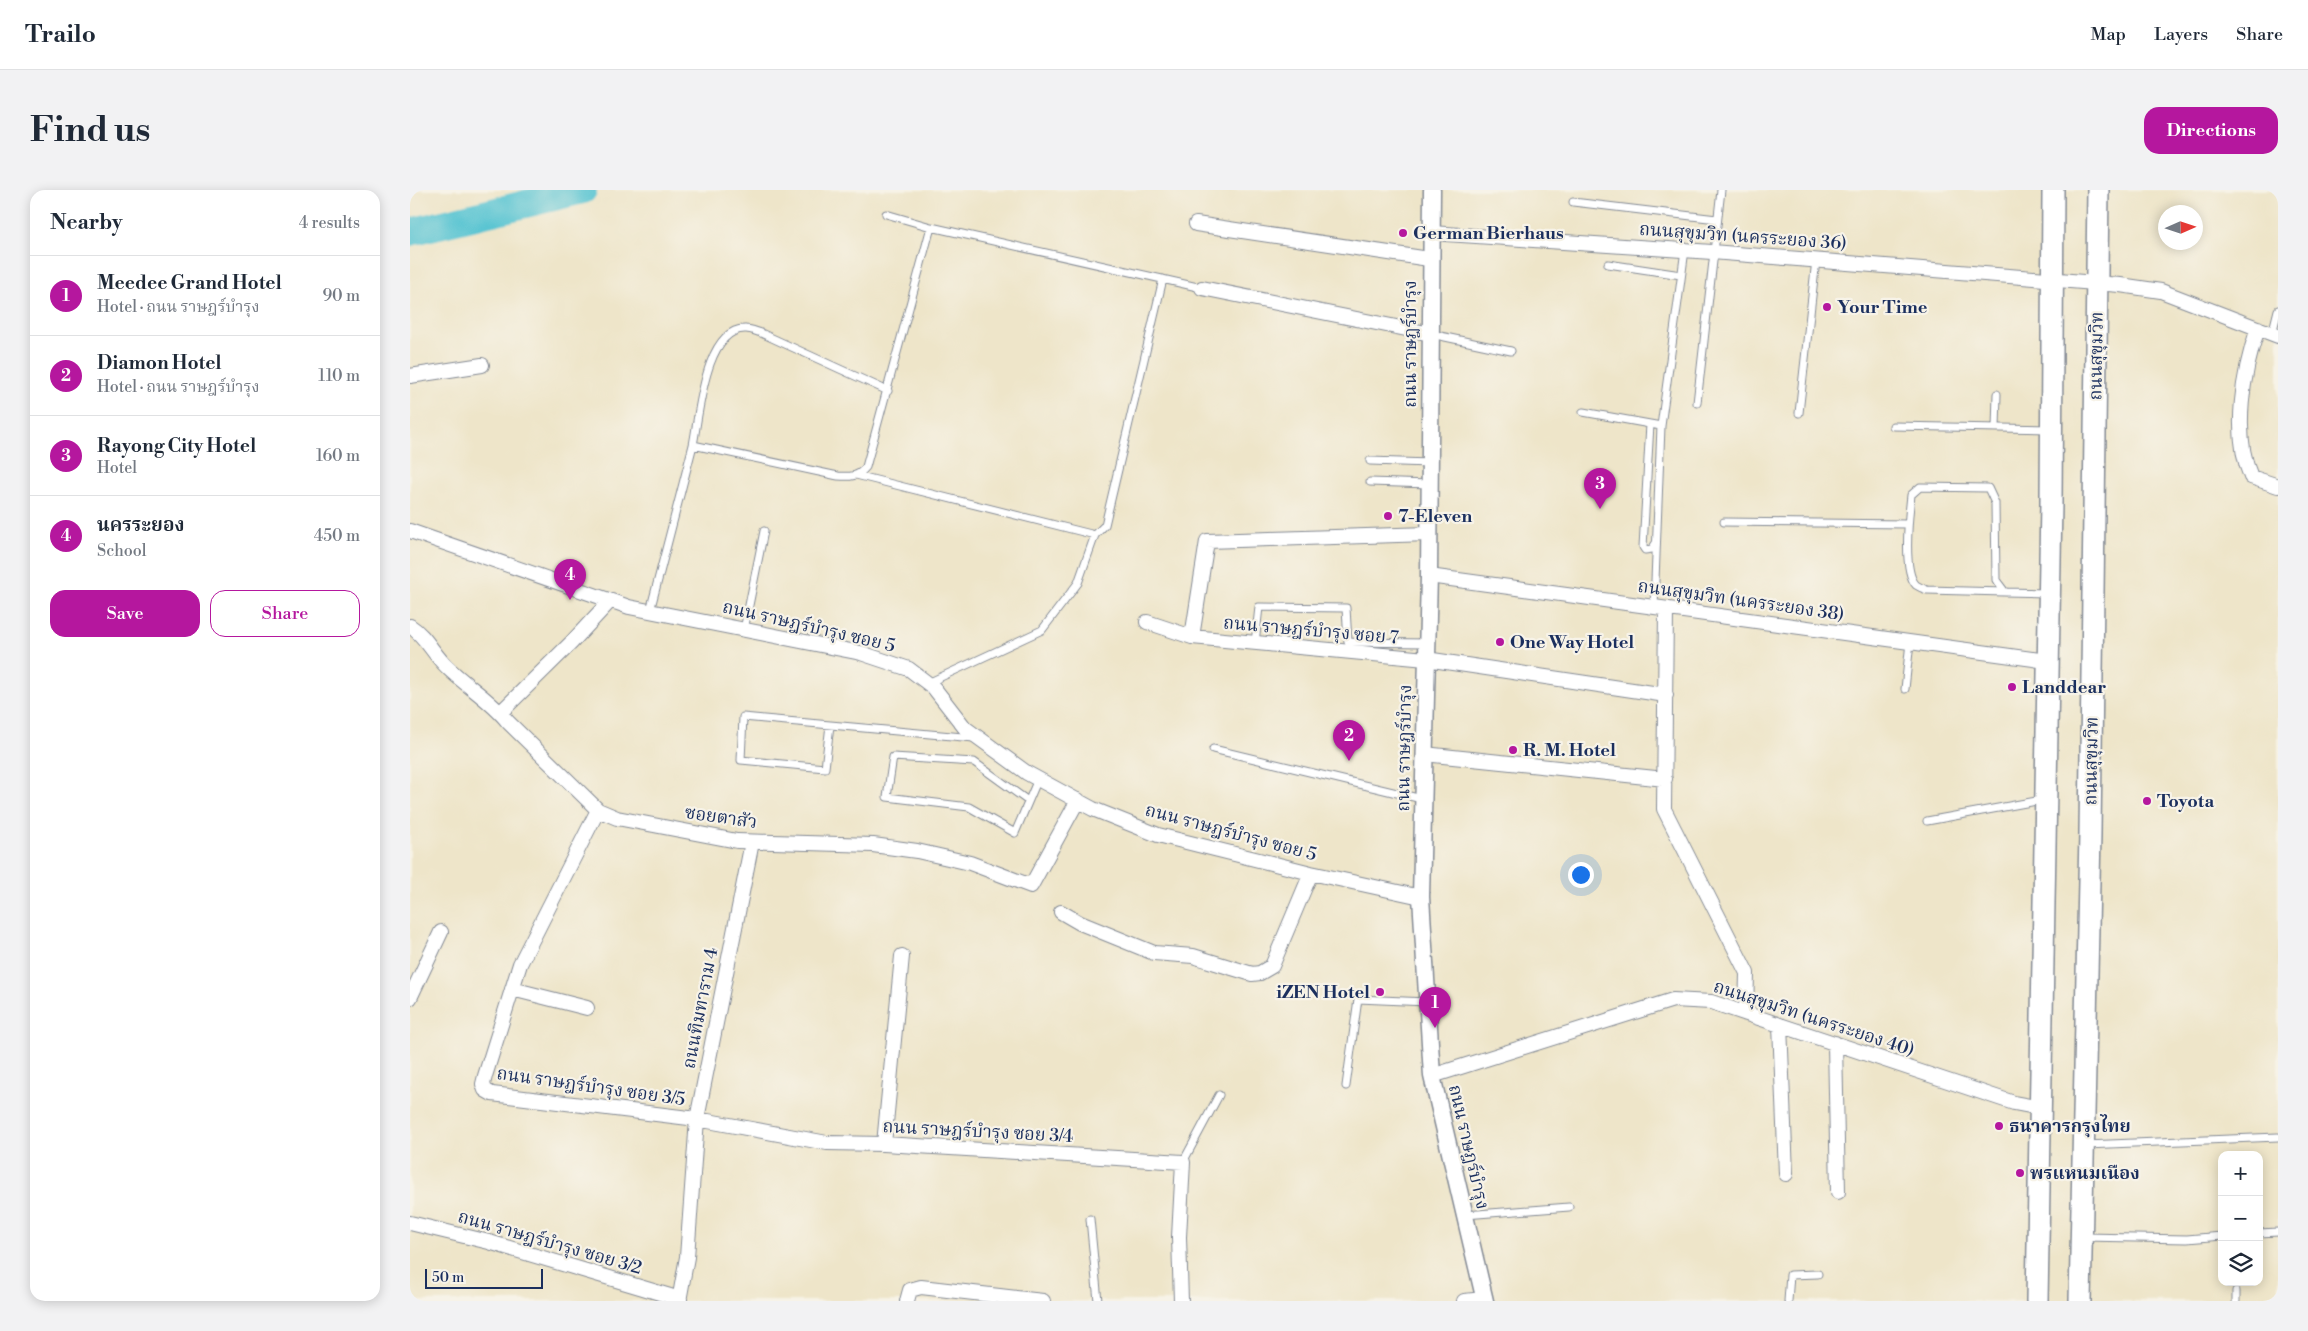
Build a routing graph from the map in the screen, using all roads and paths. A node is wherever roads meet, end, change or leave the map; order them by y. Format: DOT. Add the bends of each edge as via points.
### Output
graph roads {
  1 [pos="1432,190"];
  2 [pos="1721,190"];
  3 [pos="2053,190"];
  4 [pos="2098,190"];
  5 [pos="1574,202"];
  6 [pos="886,214"];
  7 [pos="1717,219"];
  8 [pos="1196,224"];
  9 [pos="931,227"];
  10 [pos="1431,233"];
  11 [pos="1685,250"];
  12 [pos="1712,252"];
  13 [pos="1430,259"];
  14 [pos="1816,260"];
  15 [pos="1608,264"];
  16 [pos="1681,275"];
  17 [pos="1163,279"];
  18 [pos="2053,279"];
  19 [pos="2097,282"];
  20 [pos="1202,288"];
  21 [pos="2278,310"];
  22 [pos="2269,333"];
  23 [pos="1431,334"];
  24 [pos="1511,351"];
  25 [pos="482,364"];
  26 [pos="410,376"];
  27 [pos="888,391"];
  28 [pos="1997,394"];
  29 [pos="1697,403"];
  30 [pos="1583,412"];
  31 [pos="1799,413"];
  32 [pos="1650,424"];
  33 [pos="1661,426"];
  34 [pos="1892,426"];
  35 [pos="1996,428"];
  36 [pos="2052,429"];
  37 [pos="693,445"];
  38 [pos="1370,461"];
  39 [pos="1430,463"];
  40 [pos="856,475"];
  41 [pos="1370,482"];
  42 [pos="1430,484"];
  43 [pos="2278,486"];
  44 [pos="1724,522"];
  45 [pos="1908,524"];
  46 [pos="410,531"];
  47 [pos="764,531"];
  48 [pos="1429,534"];
  49 [pos="1095,535"];
  50 [pos="1656,543"];
  51 [pos="1429,576"];
  52 [pos="2005,592"];
  53 [pos="2049,593"];
  54 [pos="610,601"];
  55 [pos="1660,608"];
  56 [pos="650,611"];
  57 [pos="1147,622"];
  58 [pos="410,626"];
  59 [pos="744,630"];
  60 [pos="1192,637"];
  61 [pos="1910,642"];
  62 [pos="1255,643"];
  63 [pos="1427,651"];
  64 [pos="2048,661"];
  65 [pos="931,686"];
  66 [pos="1905,689"];
  67 [pos="1666,695"];
  68 [pos="501,712"];
  69 [pos="830,725"];
  70 [pos="980,738"];
  71 [pos="1213,749"];
  72 [pos="1424,754"];
  73 [pos="1038,779"];
  74 [pos="1665,779"];
  75 [pos="1423,799"];
  76 [pos="1078,800"];
  77 [pos="2045,800"];
  78 [pos="1028,801"];
  79 [pos="598,810"];
  80 [pos="1927,821"];
  81 [pos="752,842"];
  82 [pos="1311,873"];
  83 [pos="1422,897"];
  84 [pos="1061,912"];
  85 [pos="441,932"];
  86 [pos="902,956"];
  87 [pos="512,989"];
  88 [pos="410,998"];
  89 [pos="1427,1002"];
  90 [pos="587,1008"];
  91 [pos="1746,1014"];
  92 [pos="1780,1025"];
  93 [pos="1835,1043"];
  94 [pos="1432,1076"];
  95 [pos="1346,1086"];
  96 [pos="1219,1095"];
  97 [pos="2040,1108"];
  98 [pos="696,1119"];
  99 [pos="2278,1137"];
  100 [pos="884,1144"];
  101 [pos="2083,1146"];
  102 [pos="1183,1162"];
  103 [pos="1786,1174"];
  104 [pos="1838,1192"];
  105 [pos="1569,1207"];
  106 [pos="1465,1215"];
  107 [pos="1090,1219"];
  108 [pos="410,1223"];
  109 [pos="2278,1232"];
  110 [pos="2263,1233"];
  111 [pos="2218,1236"];
  112 [pos="2081,1237"];
  113 [pos="1818,1274"];
  114 [pos="2236,1291"];
  115 [pos="680,1300"];
  116 [pos="1484,1300"];
  117 [pos="907,1301"];
  118 [pos="1043,1301"];
  119 [pos="1098,1301"];
  120 [pos="1182,1301"];
  121 [pos="1464,1301"];
  122 [pos="1788,1301"];
  123 [pos="2037,1301"];
  124 [pos="2080,1301"];
  125 [pos="2236,1301"];
  1 -- 10 [label="street, ถนน ราษฎร์บำรุง"];
  2 -- 7 [label="lane"];
  3 -- 18 [label="main road"];
  4 -- 19 [label="main road, ถนนสุขุมวิท"];
  5 -- 7 [label="lane"];
  6 -- 9 [label="lane"];
  7 -- 12 [label="lane"];
  8 -- 13 [label="street"];
  9 -- 17 [label="lane"];
  9 -- 27 [label="lane"];
  10 -- 11 [label="street, ถนนสุขุมวิท (นครระยอง 36)"];
  10 -- 13 [label="street, ถนน ราษฎร์บำรุง"];
  11 -- 12 [label="street, ถนนสุขุมวิท (นครระยอง 36)"];
  11 -- 16 [label="lane"];
  12 -- 14 [label="street, ถนนสุขุมวิท (นครระยอง 36)"];
  12 -- 29 [label="lane"];
  13 -- 23 [label="street, ถนน ราษฎร์บำรุง"];
  14 -- 18 [label="street, ถนนสุขุมวิท (นครระยอง 36)"];
  14 -- 31 [label="lane"];
  15 -- 16 [label="lane"];
  16 -- 33 [label="lane"];
  17 -- 20 [label="lane"];
  17 -- 49 [label="lane" via="1106,525"];
  18 -- 19 [label="street, ถนนสุขุมวิท (นครระยอง 36)"];
  18 -- 36 [label="main road"];
  19 -- 22 [label="street, ถนนสุขุมวิท (นครระยอง 36)" via="2161,291"];
  19 -- 101 [label="main road, ถนนสุขุมวิท"];
  20 -- 23 [label="street"];
  21 -- 22 [label="lane"];
  22 -- 43 [label="street" via="2250,354 2243,390 2245,462 2251,477"];
  23 -- 24 [label="lane"];
  23 -- 39 [label="street, ถนน ราษฎร์บำรุง"];
  25 -- 26 [label="street"];
  27 -- 37 [label="lane" via="761,333 747,329 735,331 725,337 712,356"];
  27 -- 40 [label="lane" via="871,455 860,474"];
  28 -- 35 [label="lane"];
  30 -- 32 [label="lane"];
  32 -- 33 [label="lane"];
  32 -- 50 [label="lane" via="1643,547 1652,549"];
  33 -- 50 [label="lane"];
  34 -- 35 [label="lane"];
  35 -- 36 [label="lane"];
  36 -- 53 [label="main road"];
  37 -- 40 [label="lane" via="838,476"];
  37 -- 56 [label="lane"];
  38 -- 39 [label="lane"];
  39 -- 42 [label="street, ถนน ราษฎร์บำรุง"];
  40 -- 49 [label="lane"];
  41 -- 42 [label="lane"];
  42 -- 48 [label="street, ถนน ราษฎร์บำรุง"];
  44 -- 45 [label="lane"];
  45 -- 52 [label="lane" via="1910,571 1916,584 1927,590"];
  45 -- 52 [label="lane" via="1911,495 1920,487 1988,488 1994,503 1996,580"];
  46 -- 54 [label="street, ถนน ราษฎร์บำรุง ซอย 5"];
  47 -- 59 [label="lane"];
  48 -- 51 [label="street, ถนน ราษฎร์บำรุง"];
  48 -- 60 [label="street" via="1207,541"];
  49 -- 65 [label="lane" via="1078,583 1042,630"];
  50 -- 55 [label="lane"];
  51 -- 55 [label="street, ถนนสุขุมวิท (นครระยอง 38)"];
  51 -- 63 [label="street, ถนน ราษฎร์บำรุง"];
  52 -- 53 [label="lane"];
  53 -- 64 [label="main road"];
  54 -- 56 [label="street, ถนน ราษฎร์บำรุง ซอย 5"];
  54 -- 68 [label="street"];
  55 -- 61 [label="street, ถนนสุขุมวิท (นครระยอง 38)"];
  55 -- 67 [label="street"];
  56 -- 59 [label="street, ถนน ราษฎร์บำรุง ซอย 5"];
  57 -- 60 [label="street, ถนน ราษฎร์บำรุง ซอย 7"];
  58 -- 68 [label="street, ซอยตาสัว" via="423,636 445,666"];
  59 -- 65 [label="street, ถนน ราษฎร์บำรุง ซอย 5" via="860,653 909,669"];
  60 -- 62 [label="street, ถนน ราษฎร์บำรุง ซอย 7"];
  61 -- 64 [label="street, ถนนสุขุมวิท (นครระยอง 38)"];
  61 -- 66 [label="lane"];
  62 -- 63 [label="street, ถนน ราษฎร์บำรุง ซอย 7"];
  62 -- 63 [label="lane" via="1259,606 1346,608 1348,642"];
  63 -- 67 [label="street, ถนน ราษฎร์บำรุง ซอย 7"];
  63 -- 72 [label="street, ถนน ราษฎร์บำรุง"];
  64 -- 77 [label="main road"];
  65 -- 70 [label="street, ถนน ราษฎร์บำรุง ซอย 5" via="965,728"];
  67 -- 74 [label="street"];
  68 -- 79 [label="street, ซอยตาสัว"];
  69 -- 69 [label="lane" via="825,768 741,760 743,717"];
  69 -- 70 [label="lane"];
  70 -- 73 [label="street, ถนน ราษฎร์บำรุง ซอย 5"];
  71 -- 75 [label="lane"];
  72 -- 74 [label="street"];
  72 -- 75 [label="street, ถนน ราษฎร์บำรุง"];
  73 -- 76 [label="street, ถนน ราษฎร์บำรุง ซอย 5"];
  73 -- 78 [label="lane"];
  74 -- 91 [label="street" via="1664,808 1746,973"];
  75 -- 83 [label="street, ถนน ราษฎร์บำรุง"];
  76 -- 81 [label="street, ซอยตาสัว" via="1031,886 970,864 895,847"];
  76 -- 82 [label="street, ถนน ราษฎร์บำรุง ซอย 5" via="1158,835"];
  77 -- 80 [label="lane"];
  77 -- 97 [label="main road"];
  78 -- 78 [label="lane" via="974,762 893,757 887,797 969,807 1014,833"];
  79 -- 81 [label="street, ซอยตาสัว" via="636,822"];
  79 -- 87 [label="street, ถนน ราษฎร์บำรุง ซอย 3/5" via="528,944"];
  81 -- 98 [label="street, ถนนทิมทาราม 4"];
  82 -- 83 [label="street, ถนน ราษฎร์บำรุง ซอย 5"];
  82 -- 84 [label="street" via="1272,966 1260,973 1252,974 1193,956 1154,953"];
  83 -- 89 [label="street, ถนน ราษฎร์บำรุง"];
  85 -- 88 [label="street"];
  86 -- 100 [label="street"];
  87 -- 90 [label="street"];
  87 -- 98 [label="street, ถนน ราษฎร์บำรุง ซอย 3/5" via="485,1076 485,1090 492,1094"];
  89 -- 94 [label="street, ถนน ราษฎร์บำรุง"];
  89 -- 95 [label="lane" via="1358,999"];
  91 -- 92 [label="street, ถนนสุขุมวิท (นครระยอง 40)"];
  91 -- 94 [label="street, ถนนสุขุมวิท (นครระยอง 40)" via="1711,1002 1673,1000"];
  92 -- 93 [label="street, ถนนสุขุมวิท (นครระยอง 40)"];
  92 -- 103 [label="street"];
  93 -- 97 [label="street, ถนนสุขุมวิท (นครระยอง 40)" via="2014,1103"];
  93 -- 104 [label="street"];
  94 -- 106 [label="street, ถนน ราษฎร์บำรุง"];
  96 -- 102 [label="lane"];
  97 -- 123 [label="main road"];
  98 -- 100 [label="street, ถนน ราษฎร์บำรุง ซอย 3/4" via="827,1143"];
  98 -- 115 [label="street, ถนนทิมทาราม 4" via="687,1257"];
  99 -- 101 [label="lane"];
  100 -- 102 [label="street, ถนน ราษฎร์บำรุง ซอย 3/4"];
  101 -- 112 [label="main road, ถนนสุขุมวิท"];
  102 -- 120 [label="street" via="1178,1237"];
  105 -- 106 [label="lane"];
  106 -- 116 [label="street, ถนน ราษฎร์บำรุง"];
  107 -- 119 [label="lane"];
  108 -- 115 [label="street, ถนน ราษฎร์บำรุง ซอย 3/2" via="489,1242"];
  109 -- 110 [label="lane"];
  111 -- 112 [label="lane" via="2187,1239"];
  112 -- 124 [label="main road, ถนนสุขุมวิท"];
  113 -- 122 [label="lane" via="1790,1276"];
  114 -- 125 [label="lane"];
  116 -- 121 [label="street"];
  117 -- 118 [label="street" via="910,1290 921,1287"];
}
